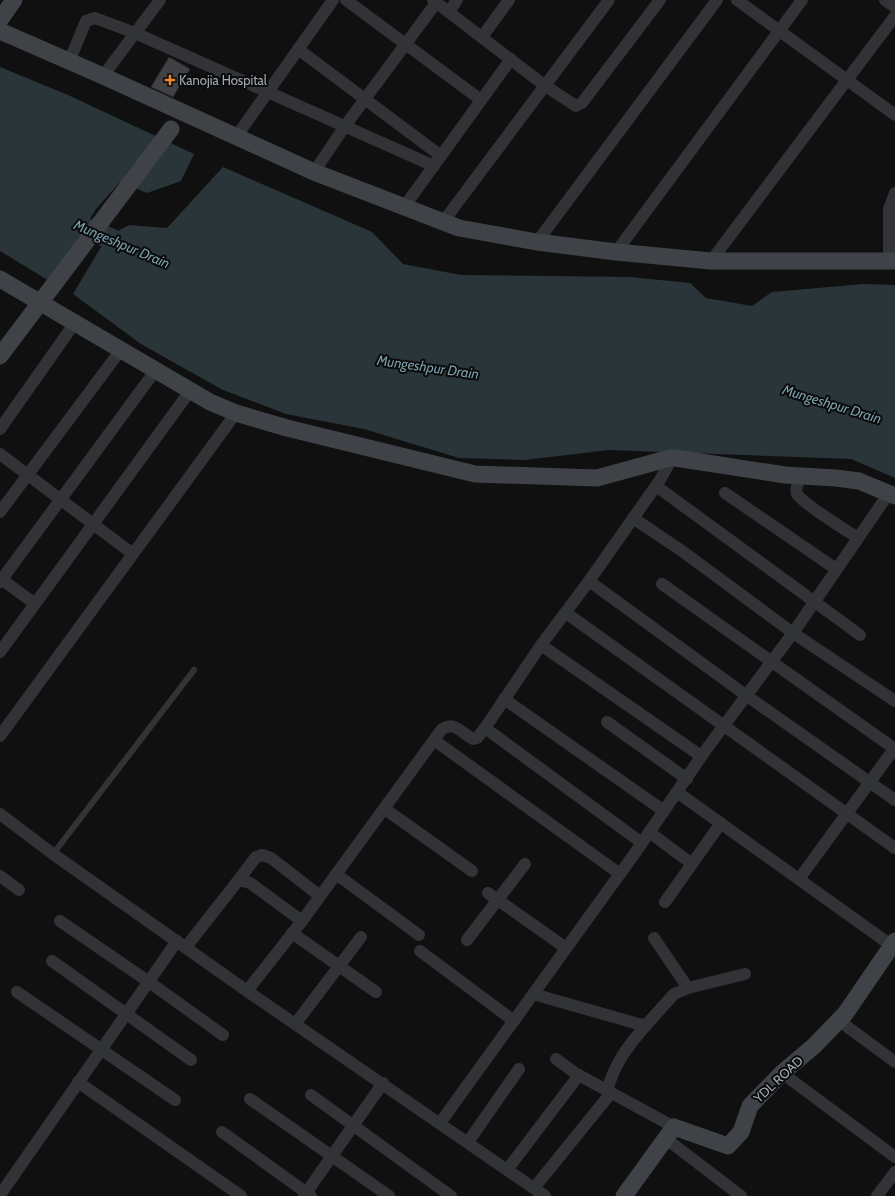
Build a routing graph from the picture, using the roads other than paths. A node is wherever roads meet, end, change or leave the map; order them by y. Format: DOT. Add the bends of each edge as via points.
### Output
graph roads {
  1 [pos="14,0"];
  2 [pos="160,0"];
  3 [pos="333,0"];
  4 [pos="346,0"];
  5 [pos="458,0"];
  6 [pos="509,0"];
  7 [pos="609,0"];
  8 [pos="660,0"];
  9 [pos="717,0"];
  10 [pos="737,0"];
  11 [pos="802,0"];
  12 [pos="885,0"];
  13 [pos="434,1"];
  14 [pos="895,7"];
  15 [pos="449,12"];
  16 [pos="895,16"];
  17 [pos="0,20"];
  18 [pos="779,31"];
  19 [pos="0,32"];
  20 [pos="135,32"];
  21 [pos="482,37"];
  22 [pos="405,44"];
  23 [pos="298,49"];
  24 [pos="511,59"];
  25 [pos="70,62"];
  26 [pos="103,76"];
  27 [pos="847,81"];
  28 [pos="544,85"];
  29 [pos="268,91"];
  30 [pos="365,99"];
  31 [pos="481,100"];
  32 [pos="183,112"];
  33 [pos="895,115"];
  34 [pos="345,126"];
  35 [pos="171,129"];
  36 [pos="236,137"];
  37 [pos="437,161"];
  38 [pos="314,172"];
  39 [pos="895,193"];
  40 [pos="404,207"];
  41 [pos="443,222"];
  42 [pos="537,242"];
  43 [pos="616,252"];
  44 [pos="711,261"];
  45 [pos="892,261"];
  46 [pos="0,279"];
  47 [pos="44,298"];
  48 [pos="74,324"];
  49 [pos="120,351"];
  50 [pos="0,356"];
  51 [pos="155,371"];
  52 [pos="190,391"];
  53 [pos="236,413"];
  54 [pos="0,429"];
  55 [pos="0,454"];
  56 [pos="672,458"];
  57 [pos="28,474"];
  58 [pos="800,476"];
  59 [pos="656,486"];
  60 [pos="725,493"];
  61 [pos="892,494"];
  62 [pos="61,500"];
  63 [pos="0,512"];
  64 [pos="633,518"];
  65 [pos="93,524"];
  66 [pos="858,538"];
  67 [pos="133,554"];
  68 [pos="836,569"];
  69 [pos="1,580"];
  70 [pos="589,581"];
  71 [pos="662,584"];
  72 [pos="814,601"];
  73 [pos="35,604"];
  74 [pos="566,613"];
  75 [pos="793,633"];
  76 [pos="860,635"];
  77 [pos="541,645"];
  78 [pos="0,652"];
  79 [pos="771,663"];
  80 [pos="194,670"];
  81 [pos="747,696"];
  82 [pos="504,699"];
  83 [pos="895,702"];
  84 [pos="608,722"];
  85 [pos="725,725"];
  86 [pos="485,728"];
  87 [pos="0,736"];
  88 [pos="434,740"];
  89 [pos="895,749"];
  90 [pos="701,756"];
  91 [pos="687,778"];
  92 [pos="870,783"];
  93 [pos="677,792"];
  94 [pos="895,800"];
  95 [pos="385,809"];
  96 [pos="664,811"];
  97 [pos="0,814"];
  98 [pos="847,814"];
  99 [pos="721,823"];
  100 [pos="649,832"];
  101 [pos="642,844"];
  102 [pos="895,848"];
  103 [pos="53,854"];
  104 [pos="525,864"];
  105 [pos="692,864"];
  106 [pos="472,871"];
  107 [pos="336,874"];
  108 [pos="620,874"];
  109 [pos="0,876"];
  110 [pos="799,879"];
  111 [pos="237,882"];
  112 [pos="19,890"];
  113 [pos="320,896"];
  114 [pos="493,897"];
  115 [pos="666,902"];
  116 [pos="60,921"];
  117 [pos="302,922"];
  118 [pos="292,933"];
  119 [pos="419,935"];
  120 [pos="361,937"];
  121 [pos="654,938"];
  122 [pos="467,940"];
  123 [pos="181,944"];
  124 [pos="894,945"];
  125 [pos="566,948"];
  126 [pos="420,951"];
  127 [pos="52,961"];
  128 [pos="340,966"];
  129 [pos="745,974"];
  130 [pos="148,982"];
  131 [pos="688,988"];
  132 [pos="247,991"];
  133 [pos="17,992"];
  134 [pos="376,992"];
  135 [pos="533,994"];
  136 [pos="126,1014"];
  137 [pos="838,1020"];
  138 [pos="514,1021"];
  139 [pos="296,1023"];
  140 [pos="647,1024"];
  141 [pos="223,1035"];
  142 [pos="101,1050"];
  143 [pos="556,1059"];
  144 [pos="191,1060"];
  145 [pos="895,1062"];
  146 [pos="519,1069"];
  147 [pos="782,1073"];
  148 [pos="579,1075"];
  149 [pos="78,1082"];
  150 [pos="383,1083"];
  151 [pos="609,1092"];
  152 [pos="310,1095"];
  153 [pos="250,1099"];
  154 [pos="175,1100"];
  155 [pos="440,1124"];
  156 [pos="354,1125"];
  157 [pos="222,1132"];
  158 [pos="669,1133"];
  159 [pos="468,1142"];
  160 [pos="332,1157"];
  161 [pos="895,1157"];
  162 [pos="507,1170"];
  163 [pos="895,1172"];
  164 [pos="534,1188"];
  165 [pos="0,1195"];
  166 [pos="307,1195"];
  167 [pos="241,1196"];
  168 [pos="388,1196"];
  169 [pos="451,1196"];
  170 [pos="545,1196"];
  171 [pos="624,1196"];
  172 [pos="741,1196"];
  173 [pos="877,1196"];
  1 -- 17 [label="street"];
  2 -- 20 [label="street"];
  3 -- 23 [label="street"];
  4 -- 22 [label="street"];
  5 -- 15 [label="street"];
  6 -- 21 [label="street"];
  7 -- 28 [label="street"];
  8 -- 28 [label="street" via="579,106 570,104"];
  9 -- 42 [label="street"];
  10 -- 18 [label="street"];
  11 -- 18 [label="street"];
  12 -- 14 [label="street"];
  13 -- 15 [label="street"];
  13 -- 22 [label="street"];
  15 -- 21 [label="street"];
  16 -- 27 [label="street"];
  18 -- 27 [label="street"];
  18 -- 43 [label="street"];
  19 -- 25 [label="street"];
  20 -- 25 [label="street" via="89,18"];
  20 -- 26 [label="street"];
  20 -- 29 [label="street"];
  21 -- 24 [label="street"];
  22 -- 30 [label="street"];
  22 -- 31 [label="street"];
  23 -- 29 [label="street"];
  23 -- 30 [label="street"];
  24 -- 28 [label="street"];
  24 -- 31 [label="street"];
  25 -- 26 [label="street"];
  26 -- 32 [label="street"];
  27 -- 33 [label="street"];
  27 -- 44 [label="street"];
  28 -- 41 [label="street"];
  29 -- 34 [label="street"];
  29 -- 36 [label="street"];
  30 -- 34 [label="street"];
  30 -- 37 [label="street"];
  31 -- 37 [label="street"];
  32 -- 35 [label="street"];
  32 -- 36 [label="street"];
  34 -- 37 [label="street"];
  34 -- 38 [label="street"];
  35 -- 47 [label="street"];
  36 -- 38 [label="street"];
  37 -- 40 [label="street"];
  38 -- 40 [label="street"];
  39 -- 45 [label="street" via="889,210"];
  40 -- 41 [label="street"];
  41 -- 42 [label="street" via="459,228"];
  42 -- 43 [label="street"];
  43 -- 44 [label="street"];
  44 -- 45 [label="street"];
  46 -- 47 [label="street"];
  47 -- 48 [label="street"];
  47 -- 50 [label="street"];
  48 -- 49 [label="street"];
  48 -- 54 [label="street"];
  49 -- 51 [label="street"];
  49 -- 57 [label="street"];
  51 -- 52 [label="street"];
  51 -- 62 [label="street"];
  52 -- 53 [label="street"];
  52 -- 65 [label="street"];
  53 -- 56 [label="street" via="302,432 475,474 597,478"];
  53 -- 67 [label="street"];
  55 -- 57 [label="street"];
  56 -- 58 [label="street"];
  56 -- 59 [label="street"];
  57 -- 62 [label="street"];
  57 -- 63 [label="street"];
  58 -- 61 [label="street" via="858,481"];
  58 -- 66 [label="street" via="797,494"];
  59 -- 64 [label="street"];
  59 -- 72 [label="street"];
  60 -- 68 [label="street"];
  61 -- 66 [label="street"];
  62 -- 65 [label="street"];
  62 -- 69 [label="street"];
  64 -- 70 [label="street"];
  64 -- 75 [label="street"];
  65 -- 67 [label="street"];
  65 -- 73 [label="street"];
  66 -- 68 [label="street"];
  67 -- 87 [label="street"];
  68 -- 72 [label="street"];
  69 -- 73 [label="street"];
  70 -- 74 [label="street"];
  70 -- 81 [label="street"];
  71 -- 79 [label="street"];
  72 -- 75 [label="street"];
  72 -- 76 [label="street"];
  73 -- 78 [label="street"];
  74 -- 77 [label="street"];
  74 -- 85 [label="street"];
  75 -- 79 [label="street"];
  75 -- 83 [label="street"];
  77 -- 82 [label="street"];
  77 -- 90 [label="street"];
  79 -- 81 [label="street"];
  79 -- 89 [label="street"];
  80 -- 103 [label="lane"];
  81 -- 85 [label="street"];
  81 -- 92 [label="street"];
  82 -- 86 [label="street"];
  82 -- 96 [label="street"];
  84 -- 91 [label="street"];
  85 -- 90 [label="street"];
  85 -- 98 [label="street"];
  86 -- 88 [label="street" via="473,739 455,726 448,726 442,729"];
  86 -- 101 [label="street"];
  88 -- 95 [label="street"];
  88 -- 108 [label="street"];
  89 -- 92 [label="street"];
  90 -- 91 [label="street"];
  91 -- 93 [label="street"];
  92 -- 94 [label="street"];
  92 -- 98 [label="street"];
  93 -- 96 [label="street"];
  93 -- 99 [label="street"];
  95 -- 106 [label="street"];
  95 -- 107 [label="street"];
  96 -- 100 [label="street"];
  97 -- 103 [label="street"];
  98 -- 102 [label="street"];
  98 -- 110 [label="street"];
  99 -- 105 [label="street"];
  99 -- 110 [label="street"];
  100 -- 101 [label="street"];
  100 -- 105 [label="street"];
  101 -- 108 [label="street"];
  103 -- 123 [label="street"];
  104 -- 114 [label="street"];
  105 -- 115 [label="street"];
  107 -- 113 [label="street"];
  107 -- 119 [label="street"];
  108 -- 125 [label="street"];
  109 -- 112 [label="street"];
  110 -- 124 [label="street"];
  111 -- 113 [label="street" via="256,857 262,855 271,858"];
  111 -- 117 [label="street" via="244,880 250,883"];
  111 -- 123 [label="street"];
  113 -- 117 [label="street"];
  114 -- 122 [label="street"];
  114 -- 125 [label="street"];
  116 -- 130 [label="street"];
  117 -- 118 [label="street"];
  118 -- 128 [label="street"];
  118 -- 132 [label="street"];
  120 -- 128 [label="street"];
  121 -- 131 [label="street"];
  123 -- 130 [label="street"];
  123 -- 132 [label="street"];
  124 -- 137 [label="street, YDL ROAD"];
  125 -- 135 [label="street"];
  126 -- 138 [label="street"];
  127 -- 136 [label="street"];
  128 -- 134 [label="street"];
  128 -- 139 [label="street"];
  129 -- 131 [label="street"];
  130 -- 136 [label="street"];
  130 -- 141 [label="street"];
  131 -- 140 [label="street" via="674,994"];
  132 -- 139 [label="street"];
  133 -- 142 [label="street"];
  135 -- 138 [label="street"];
  135 -- 140 [label="street" via="642,1025"];
  136 -- 142 [label="street"];
  136 -- 144 [label="street"];
  137 -- 145 [label="street"];
  137 -- 147 [label="street, YDL ROAD" via="814,1046"];
  138 -- 155 [label="street"];
  139 -- 150 [label="street"];
  140 -- 151 [label="street" via="625,1050 612,1074"];
  142 -- 149 [label="street"];
  142 -- 154 [label="street"];
  143 -- 148 [label="street"];
  146 -- 159 [label="street"];
  147 -- 158 [label="street, YDL ROAD" via="750,1106 741,1132 728,1146"];
  147 -- 161 [label="street"];
  148 -- 151 [label="street"];
  148 -- 162 [label="street"];
  149 -- 165 [label="street"];
  149 -- 167 [label="street"];
  150 -- 155 [label="street"];
  150 -- 156 [label="street"];
  151 -- 158 [label="street" via="646,1110"];
  151 -- 164 [label="street"];
  152 -- 156 [label="street"];
  153 -- 160 [label="street"];
  155 -- 159 [label="street"];
  156 -- 160 [label="street"];
  156 -- 169 [label="street"];
  157 -- 166 [label="street"];
  158 -- 171 [label="street"];
  158 -- 172 [label="street"];
  159 -- 162 [label="street"];
  160 -- 166 [label="street"];
  160 -- 168 [label="street"];
  162 -- 164 [label="street"];
  163 -- 173 [label="street"];
  164 -- 170 [label="street"];
}
